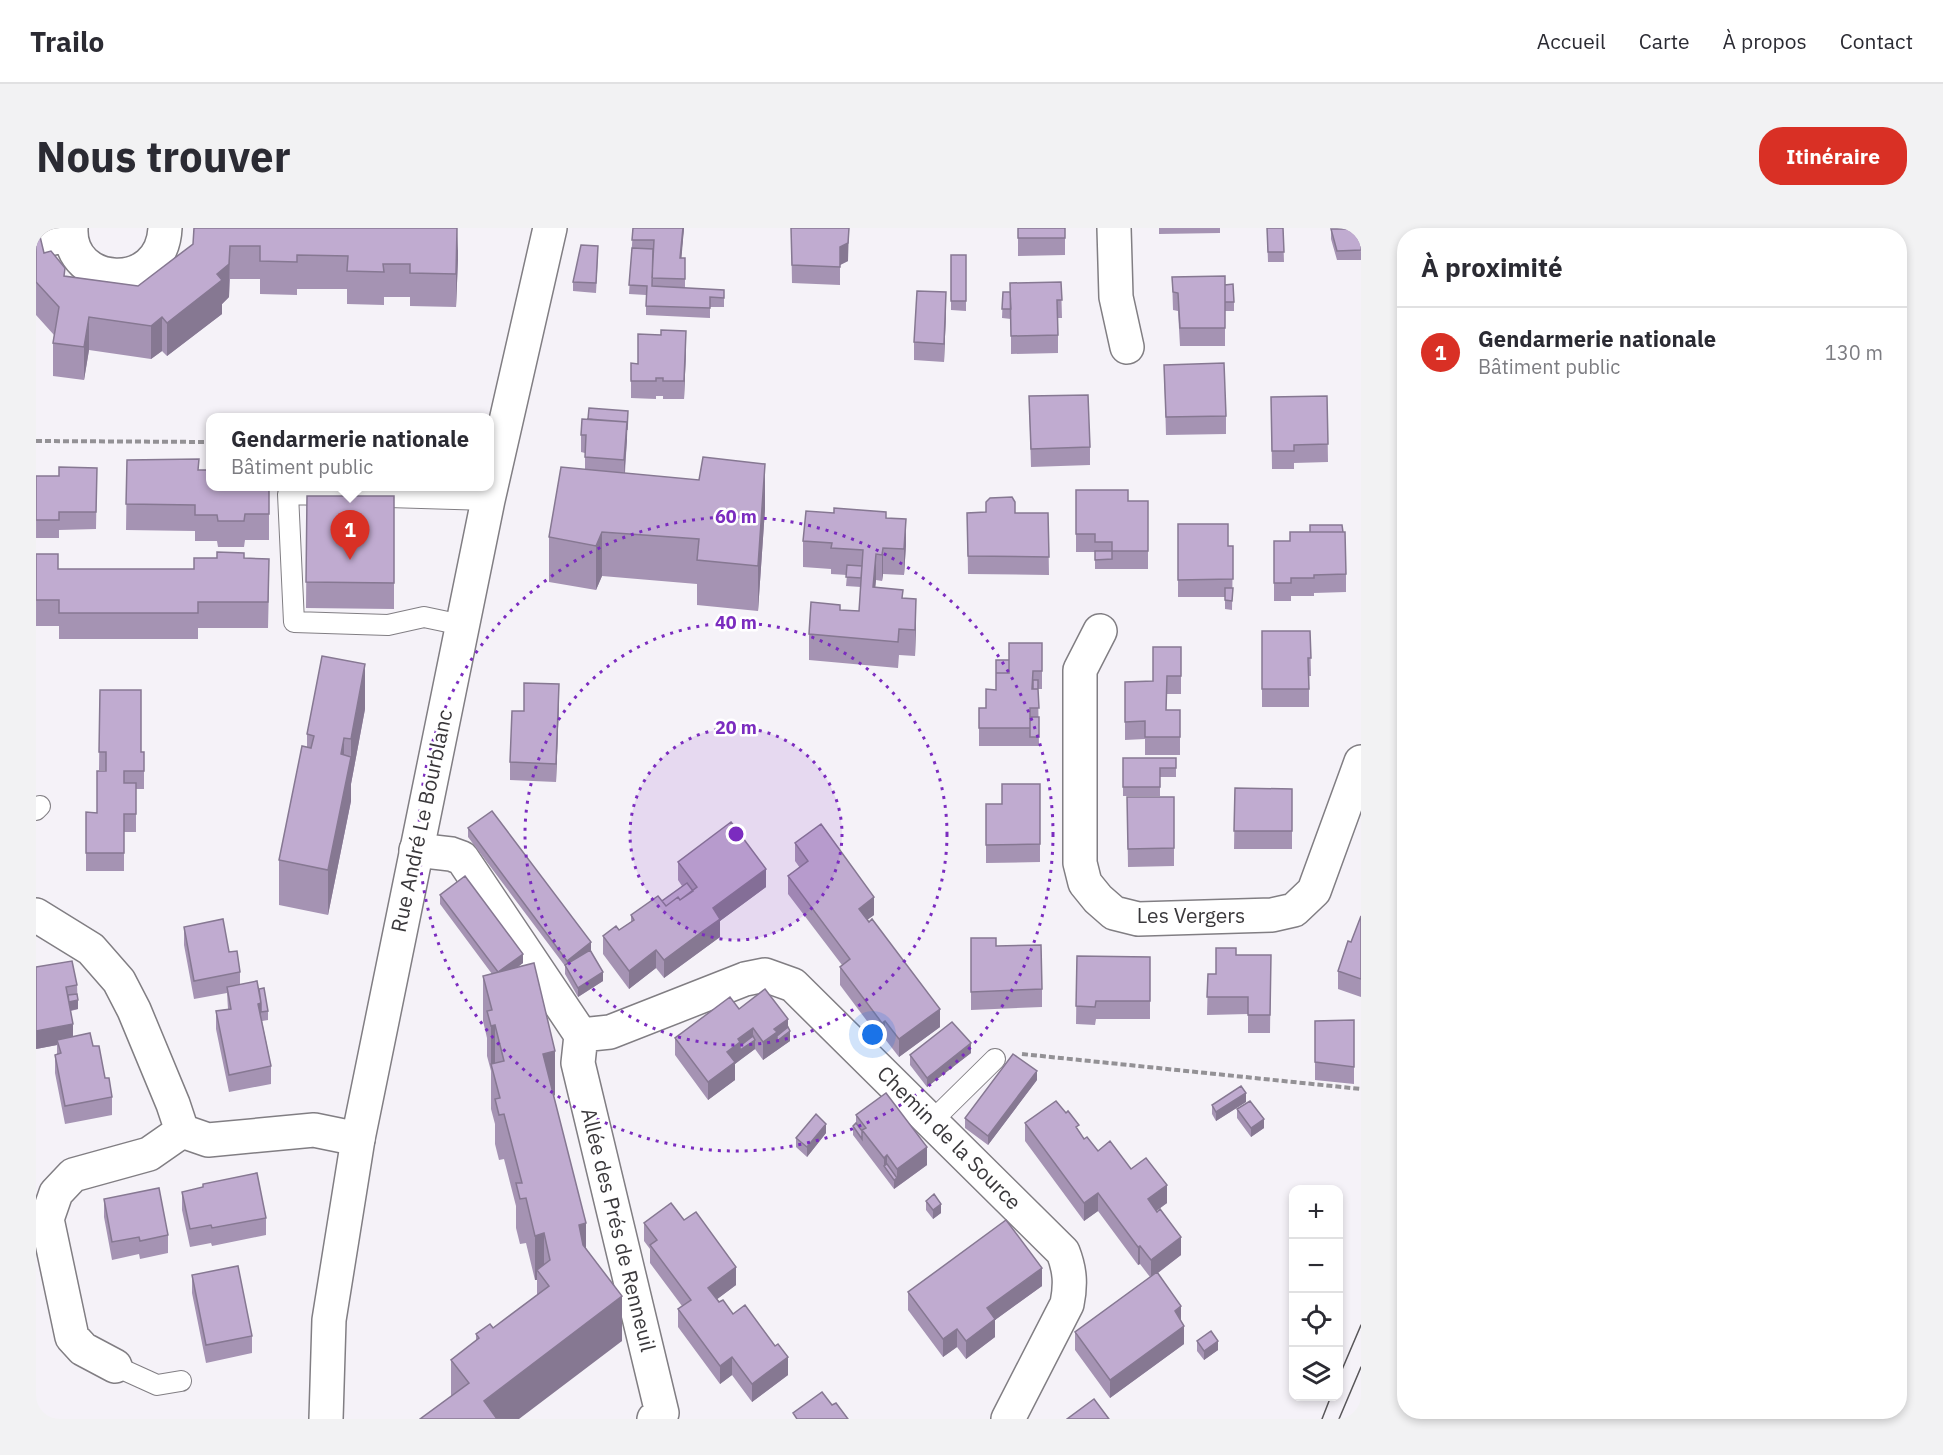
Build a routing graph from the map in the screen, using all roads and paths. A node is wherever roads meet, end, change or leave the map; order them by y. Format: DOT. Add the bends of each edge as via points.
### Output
graph roads {
  1 [pos="165,228"];
  2 [pos="550,228"];
  3 [pos="1114,228"];
  4 [pos="71,231"];
  5 [pos="36,242"];
  6 [pos="1126,347"];
  7 [pos="36,441"];
  8 [pos="206,441"];
  9 [pos="494,474"];
  10 [pos="490,491"];
  11 [pos="488,500"];
  12 [pos="462,625"];
  13 [pos="1100,631"];
  14 [pos="1361,762"];
  15 [pos="416,850"];
  16 [pos="36,915"];
  17 [pos="581,1035"];
  18 [pos="995,1059"];
  19 [pos="1361,1089"];
  20 [pos="932,1121"];
  21 [pos="182,1131"];
  22 [pos="358,1139"];
  23 [pos="115,1366"];
  24 [pos="180,1381"];
  25 [pos="663,1417"];
  26 [pos="326,1419"];
  27 [pos="1008,1419"];
  1 -- 4 [label="street" via="162,246 143,270 112,276 97,272 84,262 75,249"];
  2 -- 9 [label="street, Rue André Le Bourblanc"];
  3 -- 6 [label="street" via="1116,297"];
  4 -- 5 [label="street"];
  7 -- 8 [label="path"];
  10 -- 11 [label="street, Rue André Le Bourblanc"];
  11 -- 12 [label="street, Rue André Le Bourblanc"];
  11 -- 12 [label="lane" via="288,494 294,622 388,625 424,617"];
  12 -- 15 [label="street, Rue André Le Bourblanc"];
  13 -- 14 [label="street, Les Vergers" via="1080,670 1080,863 1085,883 1114,913 1138,919 1272,915 1294,910 1314,891"];
  15 -- 17 [label="street" via="462,858"];
  15 -- 22 [label="street, Rue André Le Bourblanc"];
  16 -- 21 [label="street" via="91,949 119,981"];
  17 -- 20 [label="street, Chemin de la Source" via="610,1032 745,979 765,975 794,984"];
  17 -- 25 [label="street, Allée des Prés de Renneuil" via="578,1064"];
  18 -- 19 [label="path" via="1020,1053"];
  18 -- 20 [label="lane"];
  20 -- 27 [label="street, Chemin de la Source" via="1063,1251 1070,1269 1067,1304"];
  21 -- 22 [label="street" via="208,1140 314,1130"];
  21 -- 23 [label="street" via="149,1154 73,1175 56,1193 47,1219 72,1337 83,1349"];
  22 -- 26 [label="street, Rue André Le Bourblanc" via="329,1320"];
  23 -- 24 [label="lane" via="157,1385"];
}
